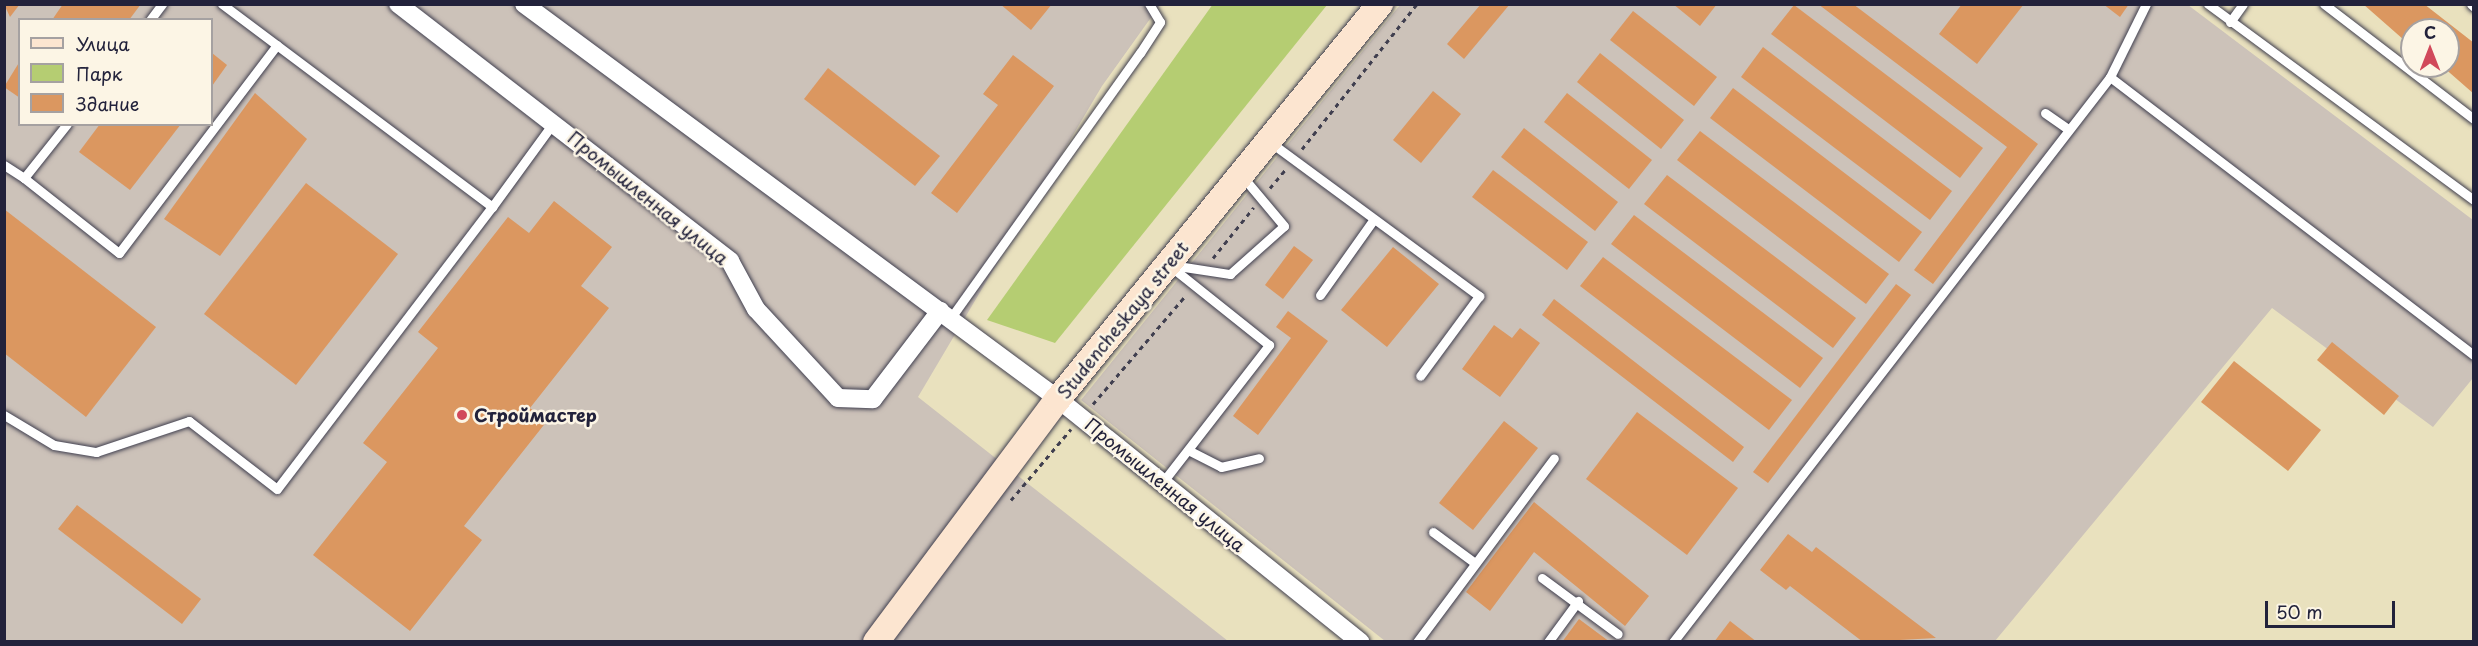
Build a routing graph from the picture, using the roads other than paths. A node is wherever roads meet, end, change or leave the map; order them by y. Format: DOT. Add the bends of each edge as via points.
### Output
graph roads {
  1 [pos="162,4"];
  2 [pos="222,4"];
  3 [pos="398,4"];
  4 [pos="524,4"];
  5 [pos="1149,4"];
  6 [pos="1380,4"];
  7 [pos="2146,4"];
  8 [pos="2208,4"];
  9 [pos="2243,4"];
  10 [pos="2324,4"];
  11 [pos="152,18"];
  12 [pos="2230,22"];
  13 [pos="277,45"];
  14 [pos="2110,77"];
  15 [pos="2045,113"];
  16 [pos="2474,119"];
  17 [pos="554,122"];
  18 [pos="65,126"];
  19 [pos="2068,129"];
  20 [pos="1270,142"];
  21 [pos="4,165"];
  22 [pos="1242,176"];
  23 [pos="24,178"];
  24 [pos="2474,200"];
  25 [pos="492,207"];
  26 [pos="1374,219"];
  27 [pos="1168,265"];
  28 [pos="1320,295"];
  29 [pos="945,315"];
  30 [pos="2474,355"];
  31 [pos="1420,376"];
  32 [pos="1058,399"];
  33 [pos="4,415"];
  34 [pos="1188,450"];
  35 [pos="1259,458"];
  36 [pos="1554,458"];
  37 [pos="1162,483"];
  38 [pos="1433,532"];
  39 [pos="1475,563"];
  40 [pos="1542,578"];
  41 [pos="1578,602"];
  42 [pos="1618,634"];
  43 [pos="876,642"];
  44 [pos="1359,642"];
  45 [pos="1417,642"];
  46 [pos="1548,642"];
  47 [pos="1673,642"];
  1 -- 11 [label="lane"];
  2 -- 13 [label="lane"];
  3 -- 17 [label="street, Промышленная улица"];
  4 -- 29 [label="street, Промышленная улица"];
  5 -- 29 [label="lane" via="1160,22 1140,53"];
  6 -- 20 [label="main road, Studencheskaya street"];
  7 -- 14 [label="lane"];
  8 -- 12 [label="lane"];
  9 -- 12 [label="lane"];
  10 -- 16 [label="lane"];
  12 -- 24 [label="lane"];
  13 -- 23 [label="lane" via="119,253"];
  13 -- 25 [label="lane"];
  14 -- 19 [label="lane"];
  14 -- 30 [label="lane"];
  15 -- 19 [label="lane"];
  17 -- 25 [label="lane"];
  17 -- 29 [label="street, Промышленная улица" via="730,261 756,309 838,398 873,399"];
  18 -- 23 [label="lane"];
  19 -- 47 [label="lane"];
  20 -- 22 [label="main road, Studencheskaya street"];
  20 -- 26 [label="lane"];
  21 -- 23 [label="lane"];
  22 -- 27 [label="main road, Studencheskaya street"];
  22 -- 27 [label="lane" via="1264,196 1284,226 1230,274"];
  25 -- 33 [label="lane" via="277,489 189,421 96,452 54,445"];
  26 -- 28 [label="lane"];
  26 -- 31 [label="lane" via="1479,296"];
  27 -- 32 [label="main road, Studencheskaya street"];
  27 -- 34 [label="lane" via="1269,345"];
  29 -- 32 [label="street, Промышленная улица"];
  32 -- 37 [label="street, Промышленная улица"];
  32 -- 43 [label="main road, Studencheskaya street"];
  34 -- 35 [label="lane" via="1221,468"];
  34 -- 37 [label="lane"];
  36 -- 39 [label="lane"];
  37 -- 44 [label="street, Промышленная улица"];
  38 -- 39 [label="lane"];
  39 -- 45 [label="lane"];
  40 -- 41 [label="lane"];
  41 -- 42 [label="lane"];
  41 -- 46 [label="lane"];
}
